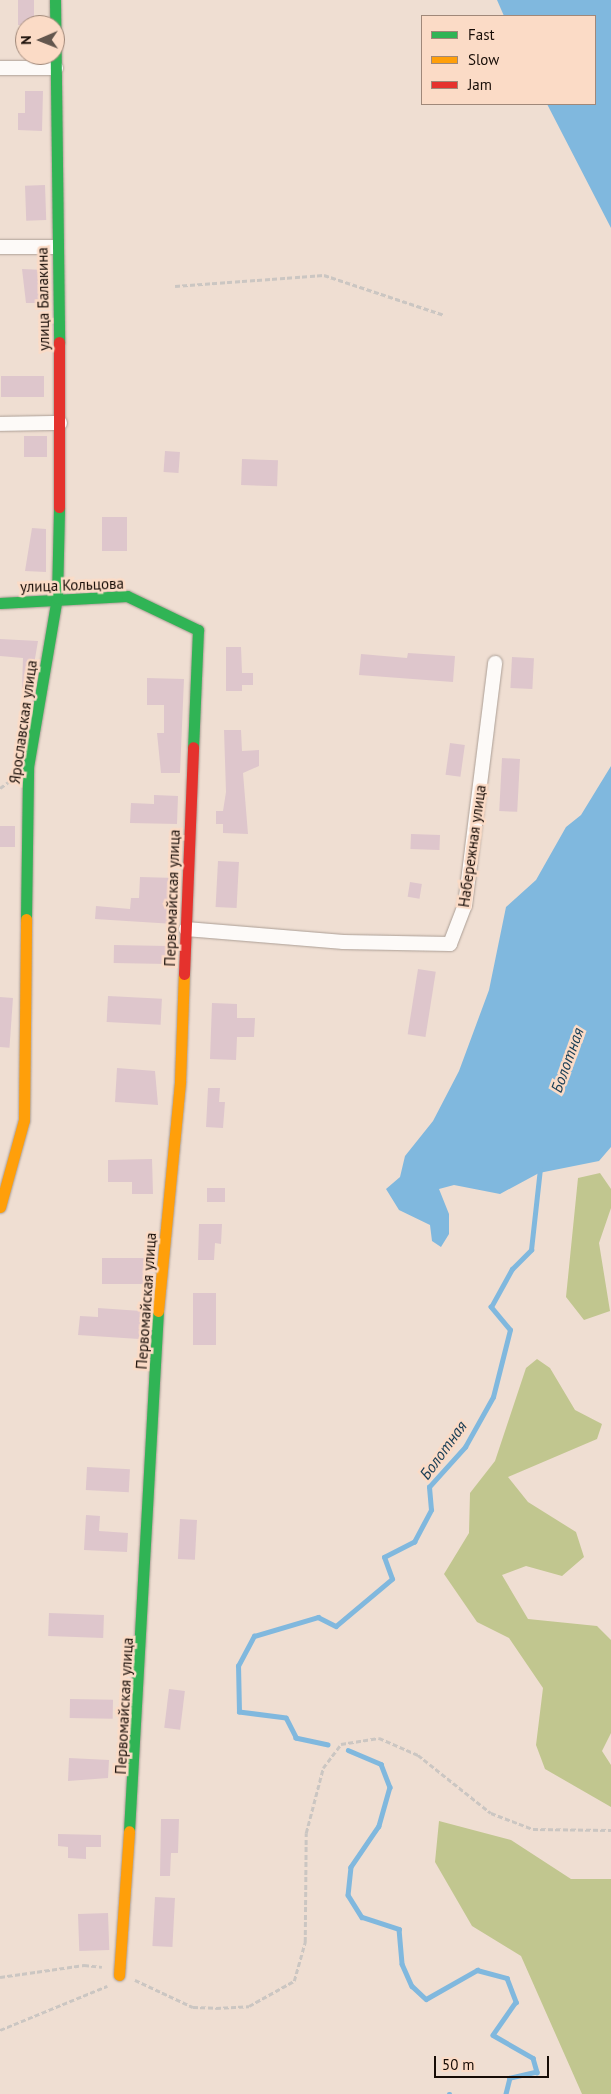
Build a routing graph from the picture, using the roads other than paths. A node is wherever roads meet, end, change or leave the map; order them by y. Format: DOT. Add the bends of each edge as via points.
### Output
graph roads {
  1 [pos="55,0"];
  2 [pos="0,68"];
  3 [pos="56,68"];
  4 [pos="0,247"];
  5 [pos="57,247"];
  6 [pos="0,424"];
  7 [pos="60,424"];
  8 [pos="57,598"];
  9 [pos="0,603"];
  10 [pos="198,630"];
  11 [pos="495,663"];
  12 [pos="186,929"];
  13 [pos="0,1208"];
  14 [pos="119,1974"];
  1 -- 3 [label="street, улица Балакина"];
  2 -- 3 [label="street"];
  3 -- 5 [label="street, улица Балакина"];
  4 -- 5 [label="street"];
  5 -- 7 [label="street, улица Балакина"];
  6 -- 7 [label="street"];
  7 -- 8 [label="street, улица Балакина"];
  8 -- 9 [label="street, улица Кольцова"];
  8 -- 10 [label="street, улица Кольцова" via="127,596"];
  8 -- 13 [label="street, Ярославская улица" via="28,767 24,1120"];
  10 -- 12 [label="street, Первомайская улица"];
  11 -- 12 [label="street, Набережная улица" via="466,905 450,944 343,942"];
  12 -- 14 [label="street, Первомайская улица" via="180,1081 160,1279 125,1937"];
}
